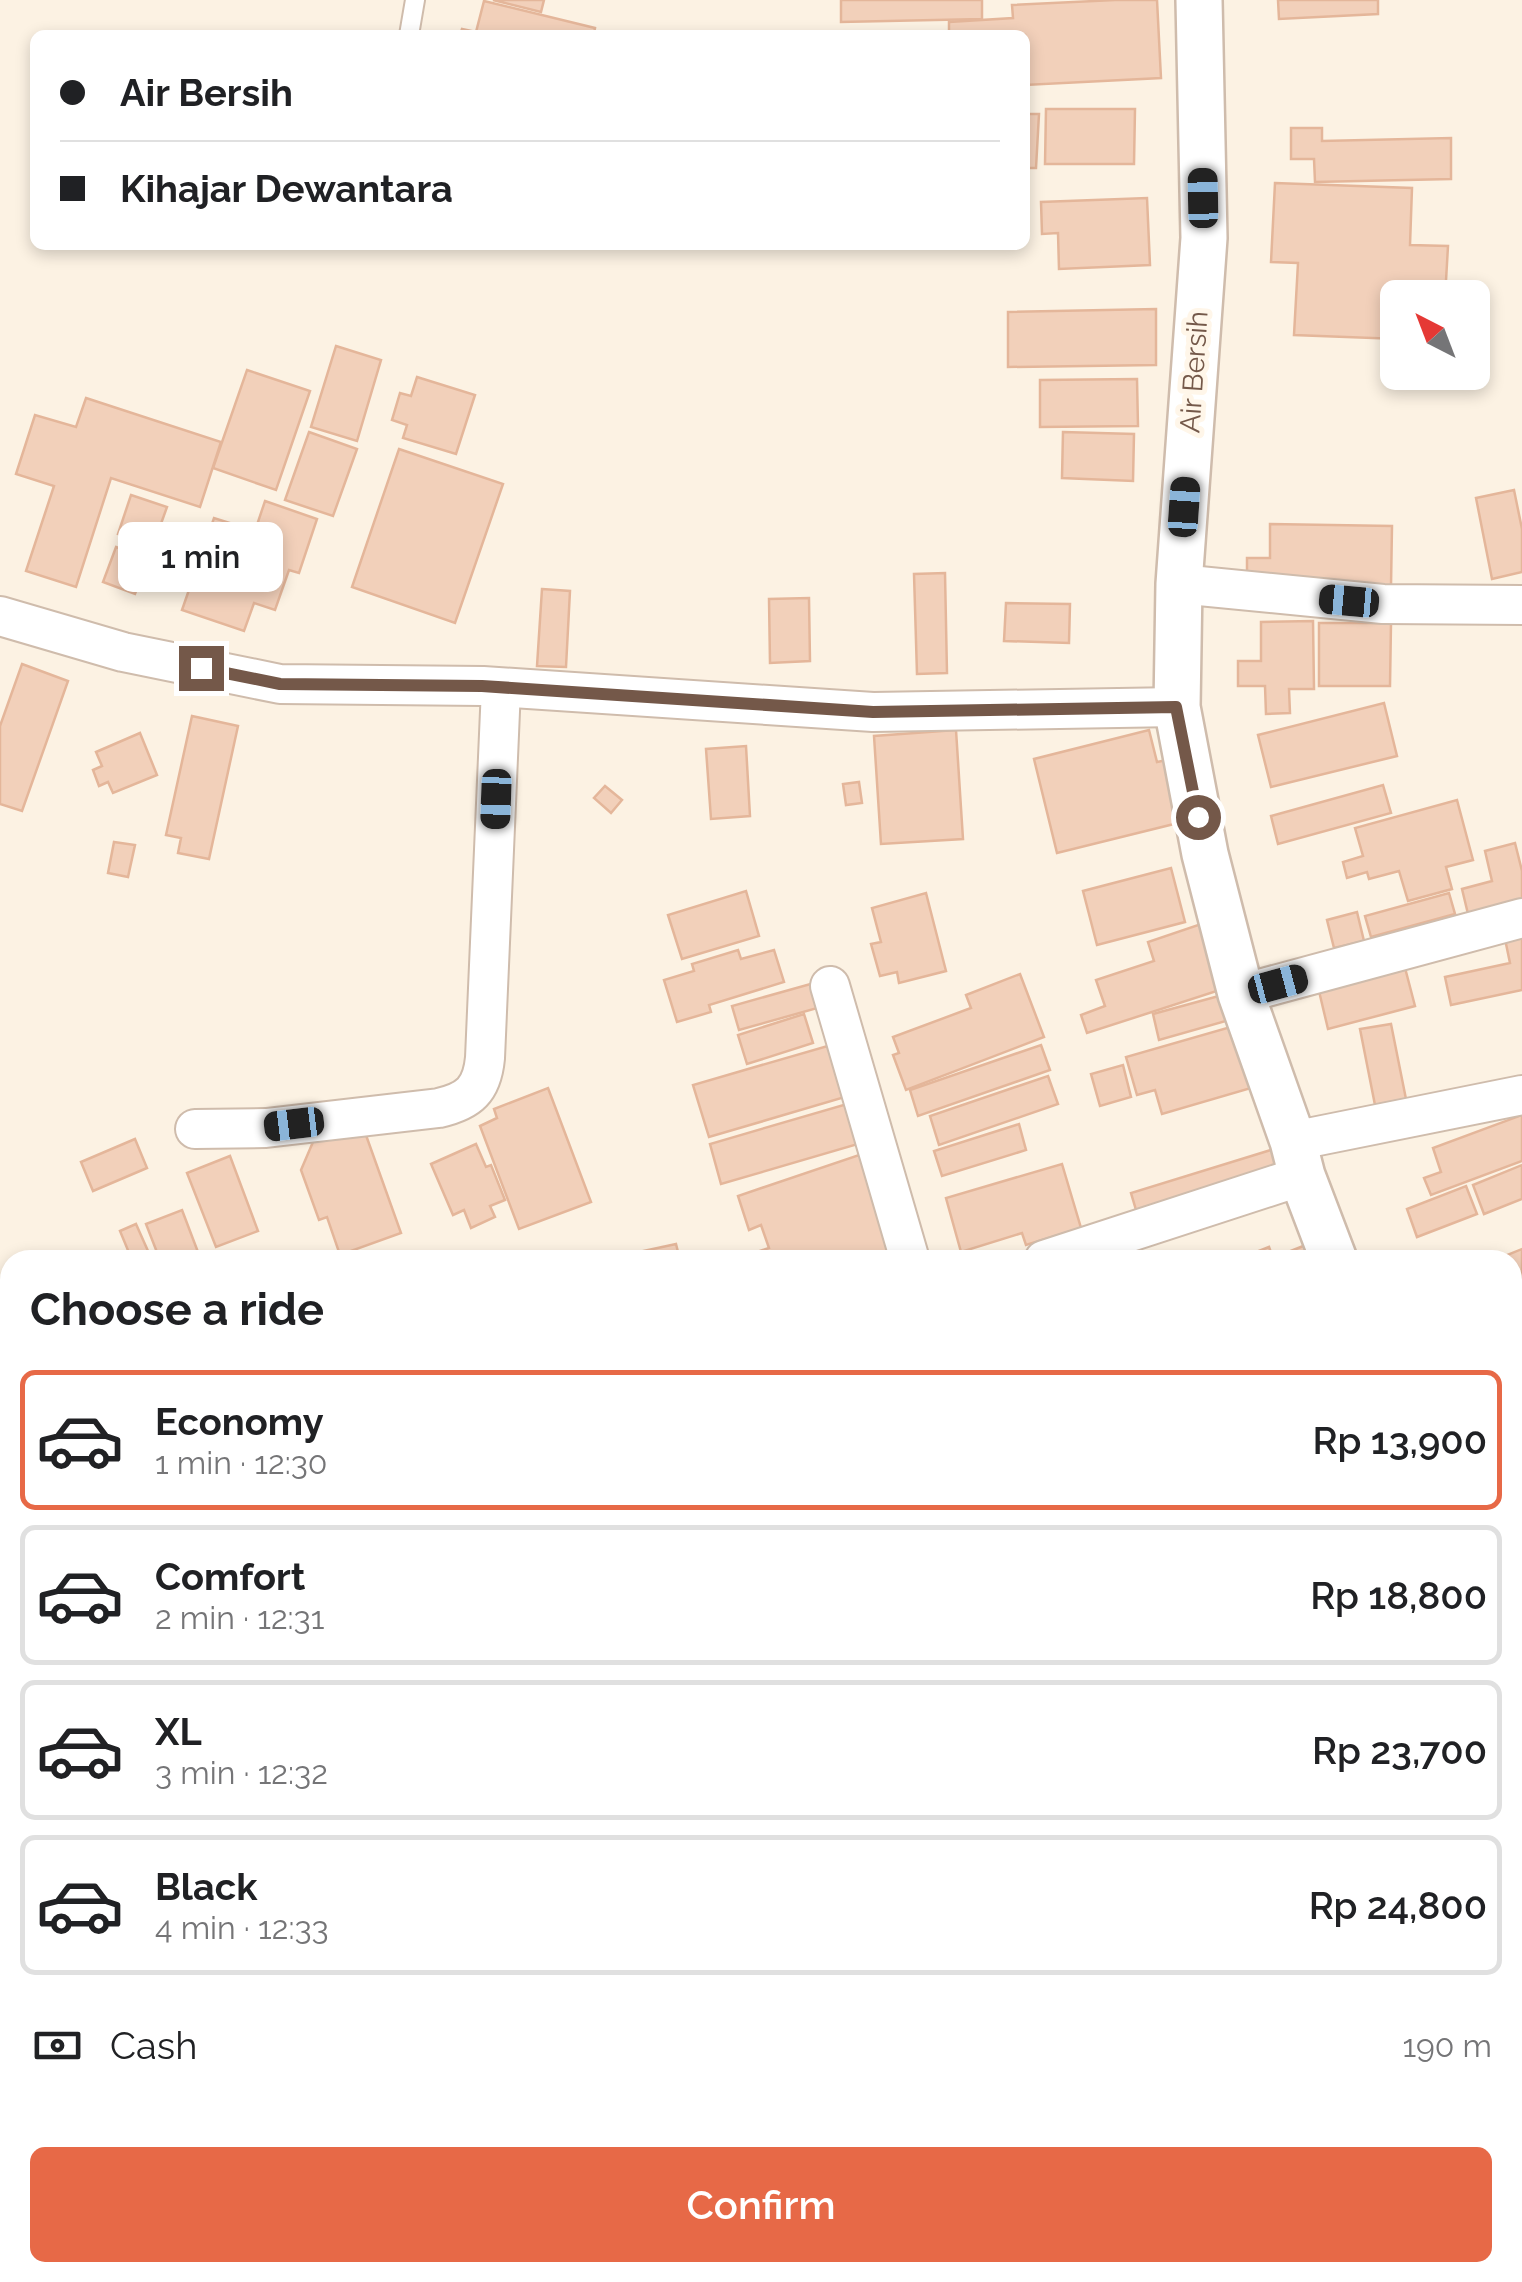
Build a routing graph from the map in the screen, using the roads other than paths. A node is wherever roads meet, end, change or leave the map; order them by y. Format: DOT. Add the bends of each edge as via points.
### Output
graph roads {
  1 [pos="415,0"];
  2 [pos="1199,0"];
  3 [pos="410,30"];
  4 [pos="1178,584"];
  5 [pos="1522,605"];
  6 [pos="0,616"];
  7 [pos="500,688"];
  8 [pos="1176,707"];
  9 [pos="1522,918"];
  10 [pos="830,986"];
  11 [pos="1241,994"];
  12 [pos="1522,1095"];
  13 [pos="194,1129"];
  14 [pos="1297,1158"];
  15 [pos="907,1250"];
  16 [pos="1069,1250"];
  17 [pos="1330,1250"];
  1 -- 3 [label="lane"];
  2 -- 4 [label="street, Air Bersih" via="1204,238"];
  4 -- 5 [label="street" via="1383,604"];
  4 -- 8 [label="street, Air Bersih"];
  6 -- 7 [label="street" via="123,652 280,684"];
  7 -- 8 [label="street" via="873,712"];
  7 -- 13 [label="street" via="486,1058 476,1092 439,1108 266,1128"];
  8 -- 11 [label="street, Air Bersih" via="1204,854"];
  9 -- 11 [label="street"];
  10 -- 15 [label="street"];
  11 -- 14 [label="street, Air Bersih"];
  12 -- 14 [label="street"];
  14 -- 16 [label="street"];
  14 -- 17 [label="street, Air Bersih"];
}
